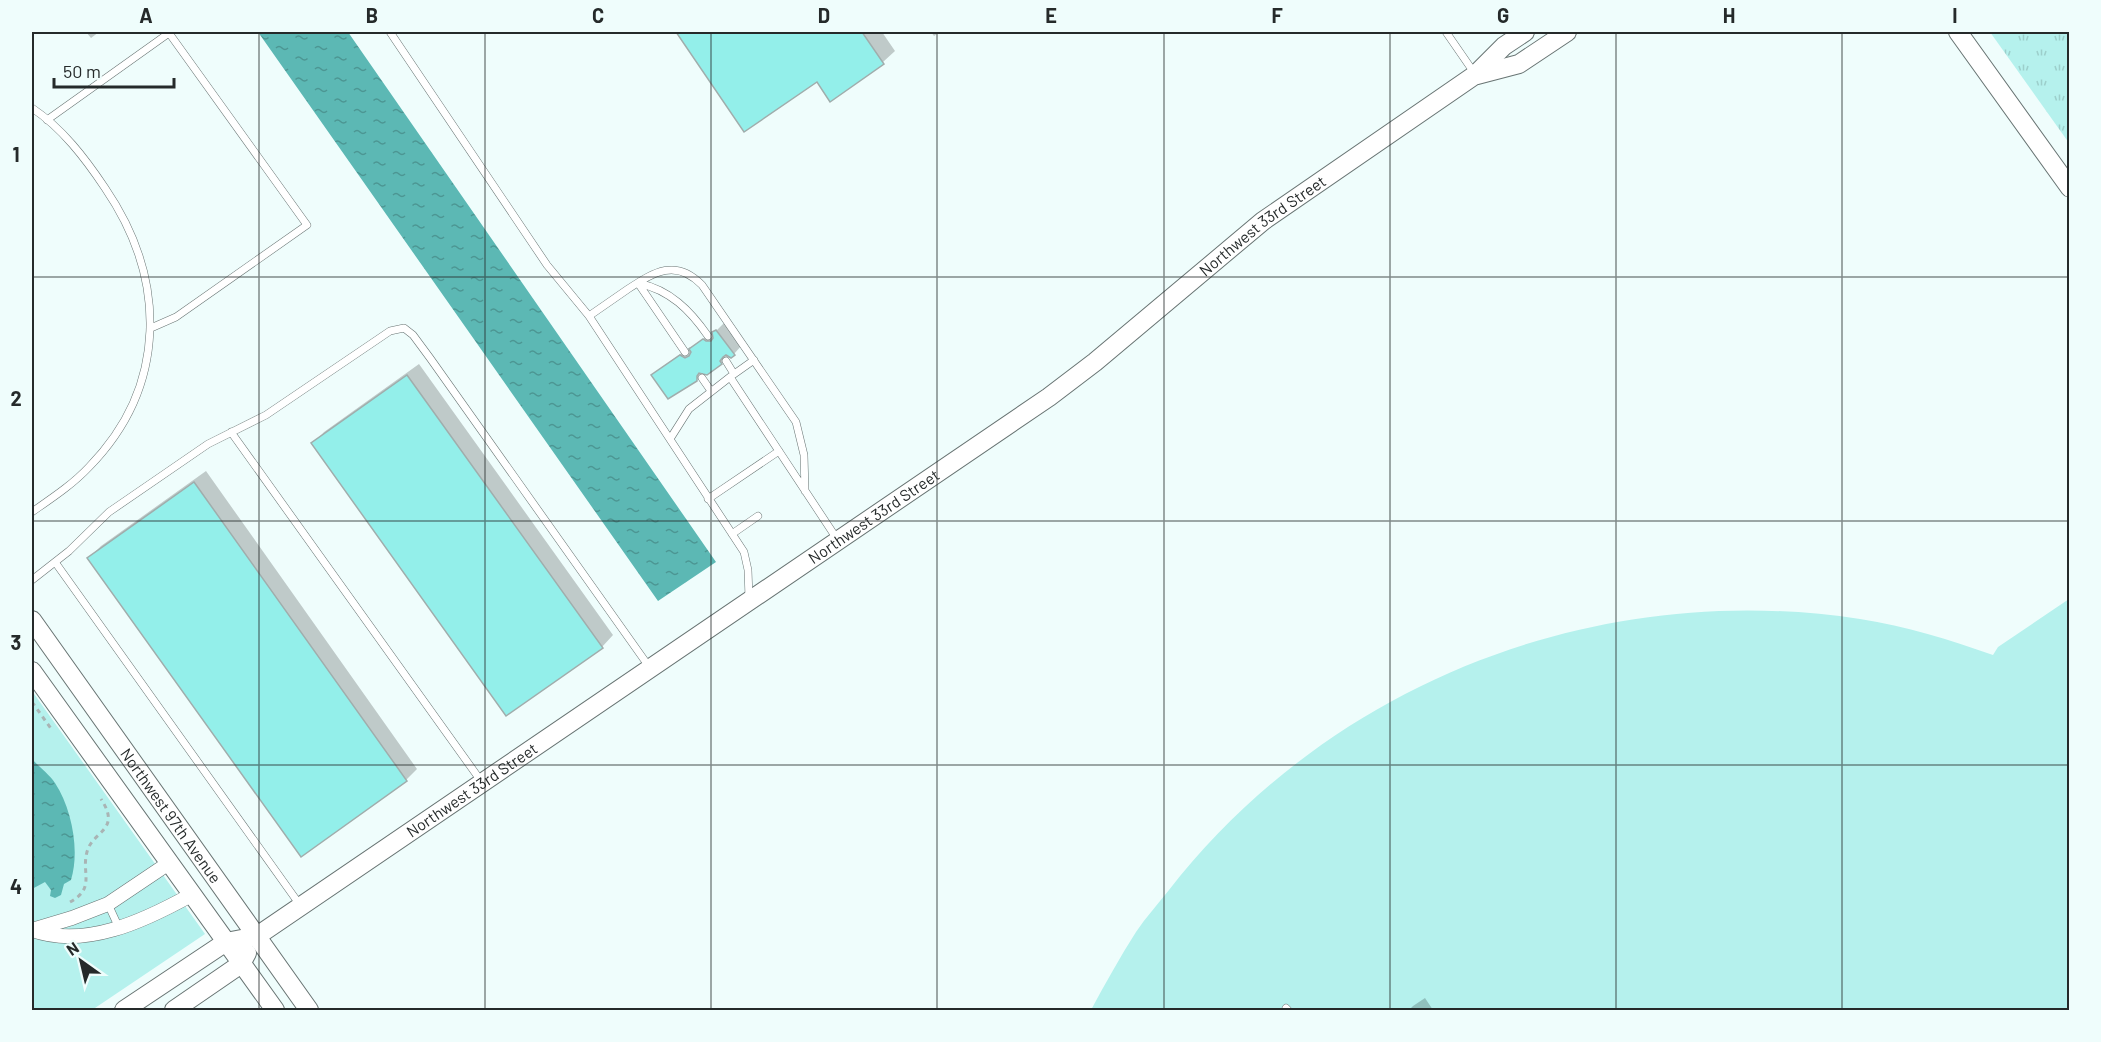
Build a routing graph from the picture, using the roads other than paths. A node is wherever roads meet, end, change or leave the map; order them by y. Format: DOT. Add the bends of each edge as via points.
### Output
graph roads {
  1 [pos="390,32"];
  2 [pos="1446,32"];
  3 [pos="1526,32"];
  4 [pos="1568,32"];
  5 [pos="1958,32"];
  6 [pos="1475,75"];
  7 [pos="32,108"];
  8 [pos="47,120"];
  9 [pos="2070,188"];
  10 [pos="638,283"];
  11 [pos="589,316"];
  12 [pos="151,328"];
  13 [pos="708,336"];
  14 [pos="685,352"];
  15 [pos="754,360"];
  16 [pos="726,361"];
  17 [pos="732,375"];
  18 [pos="702,378"];
  19 [pos="711,391"];
  20 [pos="231,432"];
  21 [pos="670,440"];
  22 [pos="779,451"];
  23 [pos="805,491"];
  24 [pos="708,499"];
  25 [pos="32,512"];
  26 [pos="758,516"];
  27 [pos="732,534"];
  28 [pos="838,541"];
  29 [pos="55,562"];
  30 [pos="32,580"];
  31 [pos="749,600"];
  32 [pos="32,620"];
  33 [pos="650,668"];
  34 [pos="32,671"];
  35 [pos="482,782"];
  36 [pos="169,863"];
  37 [pos="191,895"];
  38 [pos="108,904"];
  39 [pos="300,906"];
  40 [pos="119,928"];
  41 [pos="32,930"];
  42 [pos="256,936"];
  43 [pos="226,942"];
  44 [pos="241,964"];
  45 [pos="124,1011"];
  46 [pos="174,1011"];
  47 [pos="275,1011"];
  48 [pos="309,1011"];
  1 -- 11 [label="lane" via="547,265"];
  2 -- 6 [label="lane"];
  3 -- 6 [label="street, Northwest 33rd Street" via="1504,46"];
  4 -- 6 [label="street, Northwest 33rd Street" via="1519,64"];
  5 -- 9 [label="street"];
  6 -- 28 [label="street, Northwest 33rd Street" via="1263,221 1057,391"];
  7 -- 8 [label="lane"];
  8 -- 12 [label="lane" via="73,144 127,224 145,273"];
  8 -- 12 [label="lane" via="169,33 307,225 176,317"];
  10 -- 11 [label="lane"];
  10 -- 13 [label="lane" via="668,294 686,307"];
  10 -- 14 [label="lane"];
  10 -- 15 [label="lane" via="665,270 694,277"];
  11 -- 21 [label="lane"];
  12 -- 25 [label="lane" via="140,382 117,432 83,473"];
  15 -- 17 [label="lane"];
  15 -- 23 [label="lane" via="799,429"];
  16 -- 17 [label="lane"];
  17 -- 19 [label="lane"];
  17 -- 22 [label="lane"];
  18 -- 19 [label="lane"];
  19 -- 21 [label="lane" via="689,409"];
  20 -- 29 [label="lane" via="109,512"];
  20 -- 33 [label="lane" via="266,415 395,329 408,330"];
  20 -- 35 [label="lane"];
  21 -- 24 [label="lane"];
  22 -- 23 [label="lane"];
  22 -- 24 [label="lane"];
  23 -- 28 [label="lane"];
  24 -- 27 [label="lane"];
  26 -- 27 [label="lane"];
  27 -- 31 [label="lane" via="747,561"];
  28 -- 31 [label="street, Northwest 33rd Street"];
  29 -- 30 [label="lane"];
  29 -- 39 [label="lane"];
  31 -- 33 [label="street, Northwest 33rd Street"];
  32 -- 42 [label="street, Northwest 97th Avenue"];
  33 -- 35 [label="street, Northwest 33rd Street"];
  34 -- 36 [label="street, Northwest 97th Avenue"];
  35 -- 39 [label="street, Northwest 33rd Street"];
  36 -- 37 [label="street, Northwest 97th Avenue"];
  36 -- 38 [label="street"];
  37 -- 40 [label="street"];
  37 -- 43 [label="street, Northwest 97th Avenue"];
  38 -- 40 [label="lane"];
  38 -- 41 [label="street"];
  39 -- 42 [label="street, Northwest 33rd Street"];
  40 -- 41 [label="street" via="69,938"];
  42 -- 43 [label="street, Northwest 33rd Street"];
  42 -- 44 [label="street, Northwest 33rd Street"];
  42 -- 48 [label="street, Northwest 97th Avenue"];
  43 -- 44 [label="street, Northwest 97th Avenue"];
  43 -- 45 [label="street, Northwest 33rd Street"];
  44 -- 46 [label="street, Northwest 33rd Street"];
  44 -- 47 [label="street, Northwest 97th Avenue"];
}
